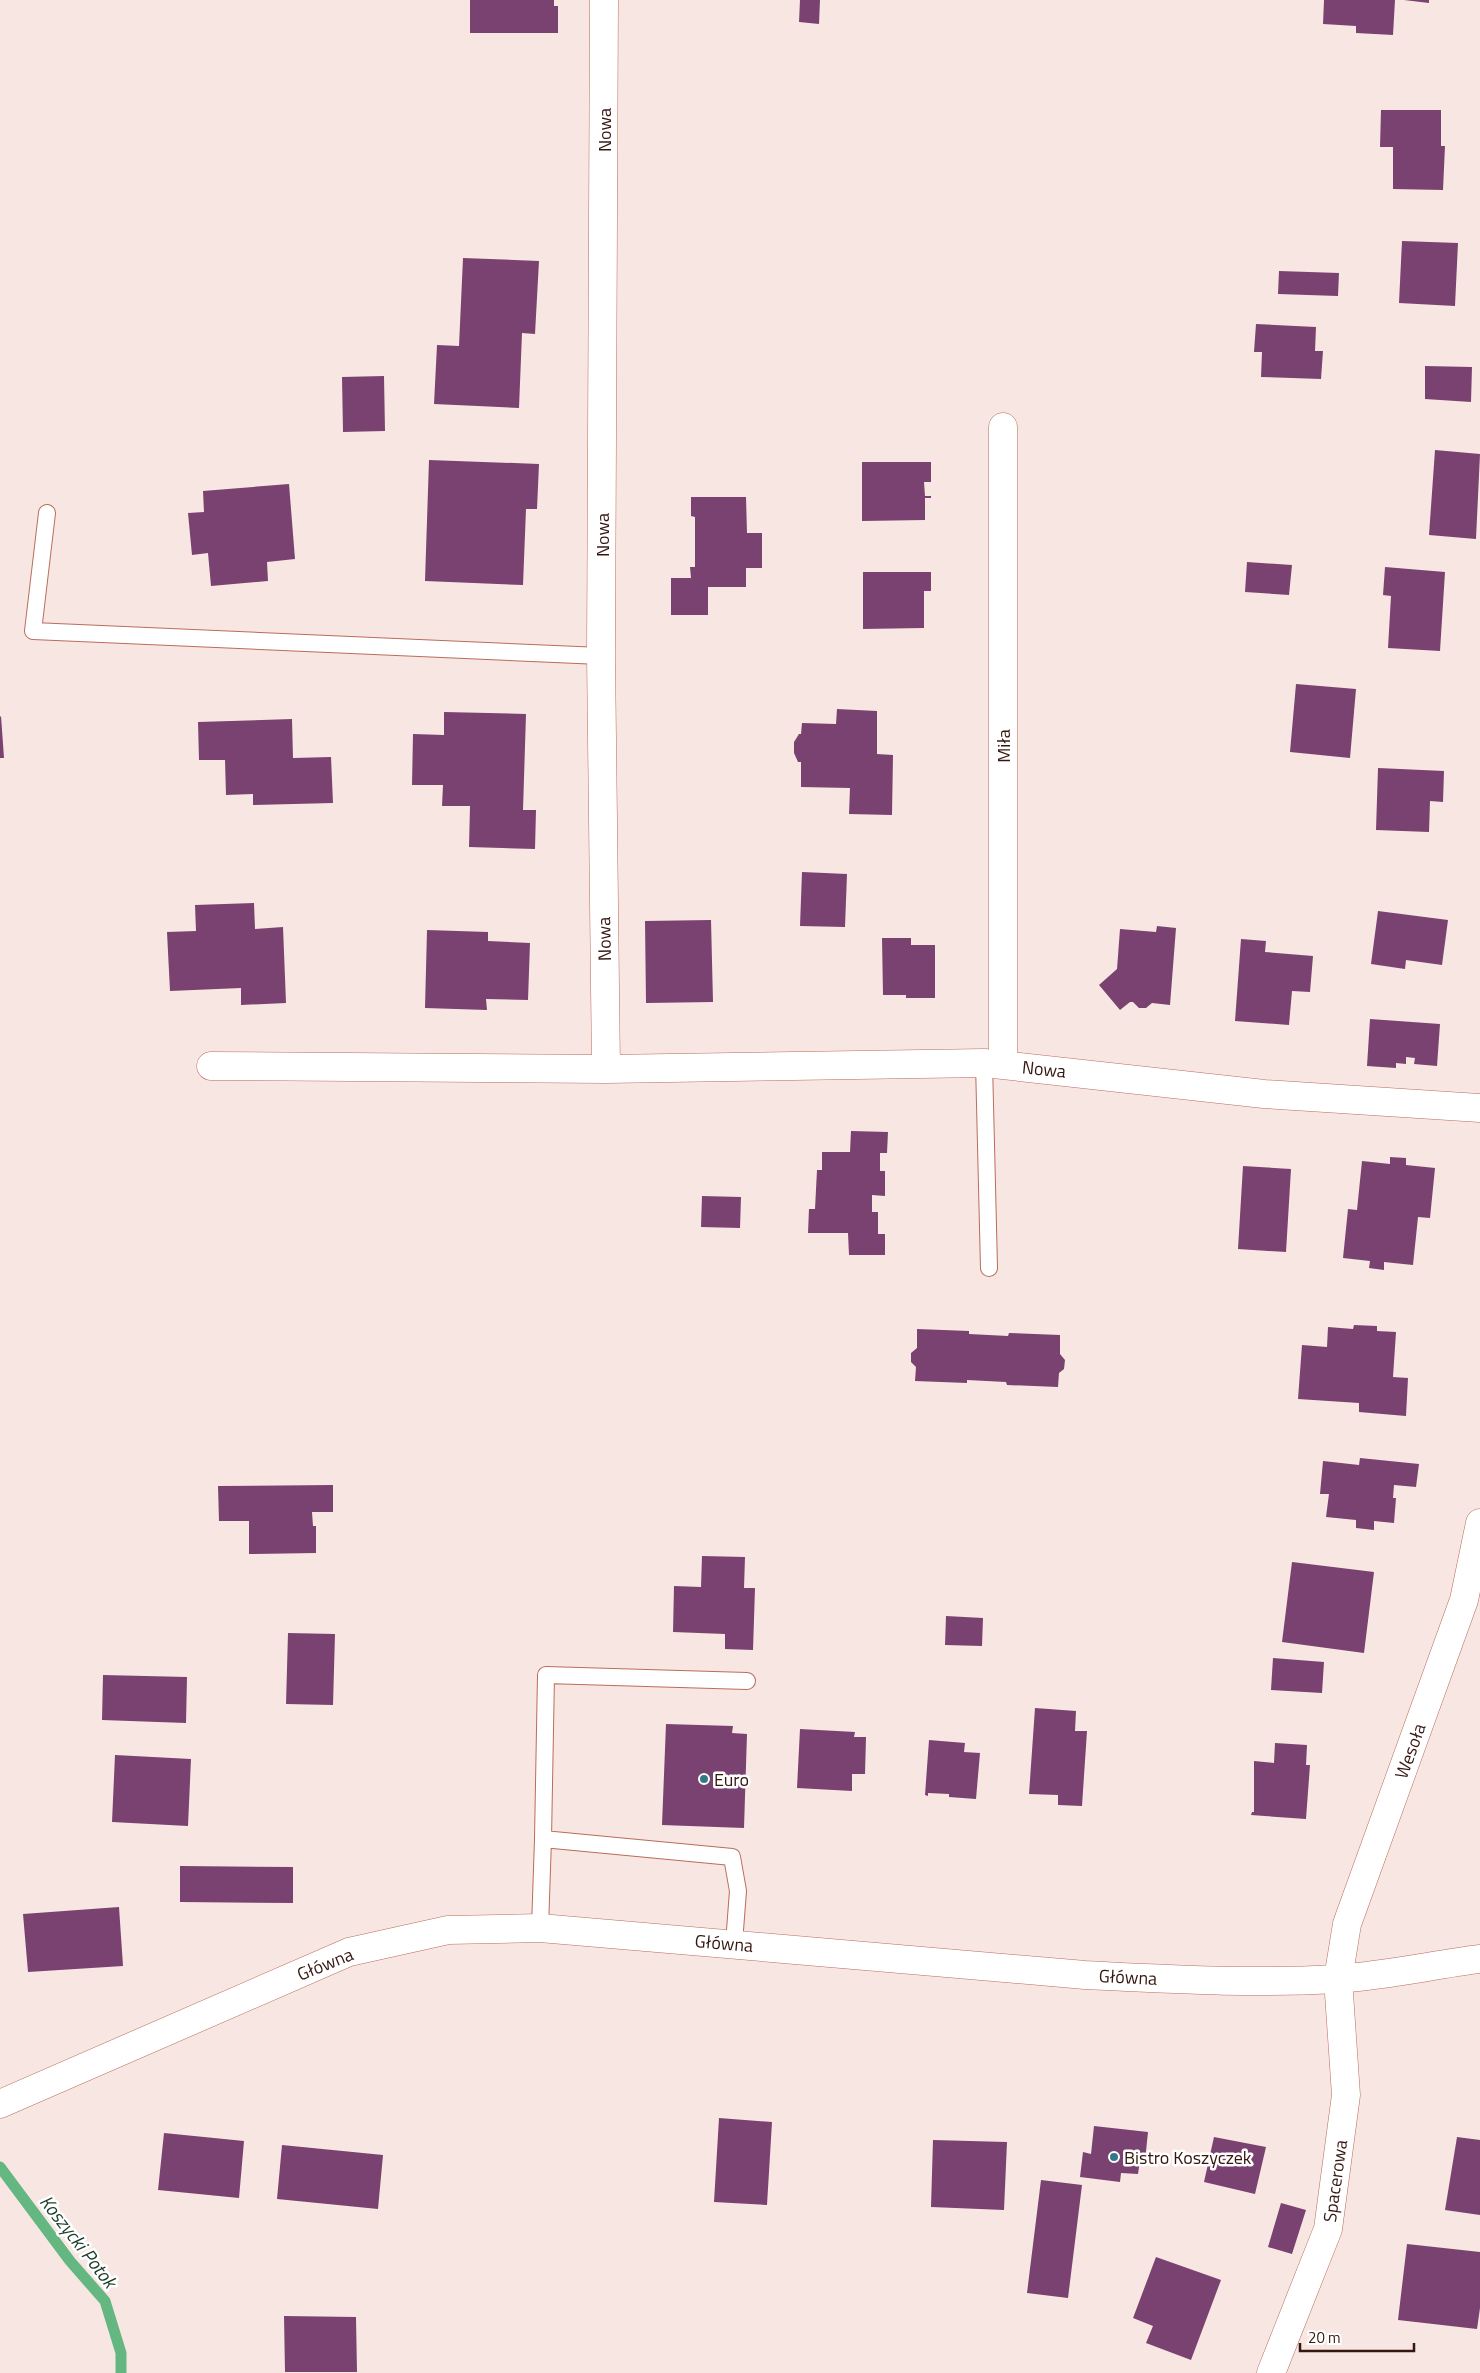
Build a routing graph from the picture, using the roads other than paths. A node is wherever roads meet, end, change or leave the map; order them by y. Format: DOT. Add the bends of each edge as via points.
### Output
graph roads {
  1 [pos="604,0"];
  2 [pos="1003,427"];
  3 [pos="47,513"];
  4 [pos="601,656"];
  5 [pos="993,1064"];
  6 [pos="211,1066"];
  7 [pos="606,1069"];
  8 [pos="1480,1108"];
  9 [pos="989,1268"];
  10 [pos="1480,1523"];
  11 [pos="747,1681"];
  12 [pos="543,1838"];
  13 [pos="540,1928"];
  14 [pos="734,1943"];
  15 [pos="1480,1959"];
  16 [pos="1338,1979"];
  17 [pos="0,2104"];
  18 [pos="1271,2373"];
  1 -- 4 [label="street, Nowa"];
  2 -- 5 [label="street, Miła"];
  3 -- 4 [label="lane" via="33,631"];
  4 -- 7 [label="street, Nowa"];
  5 -- 7 [label="street, Nowa"];
  5 -- 8 [label="street, Nowa" via="1264,1094"];
  5 -- 9 [label="lane"];
  6 -- 7 [label="street, Nowa"];
  10 -- 16 [label="street, Wesoła" via="1464,1600 1347,1924"];
  11 -- 12 [label="lane" via="546,1675"];
  12 -- 13 [label="lane"];
  12 -- 14 [label="lane" via="732,1857 738,1891"];
  13 -- 14 [label="street, Główna"];
  13 -- 17 [label="street, Główna" via="448,1930 349,1952"];
  14 -- 16 [label="street, Główna" via="1085,1975 1253,1981"];
  15 -- 16 [label="street, Główna"];
  16 -- 18 [label="street, Spacerowa" via="1346,2095 1328,2229"];
}
